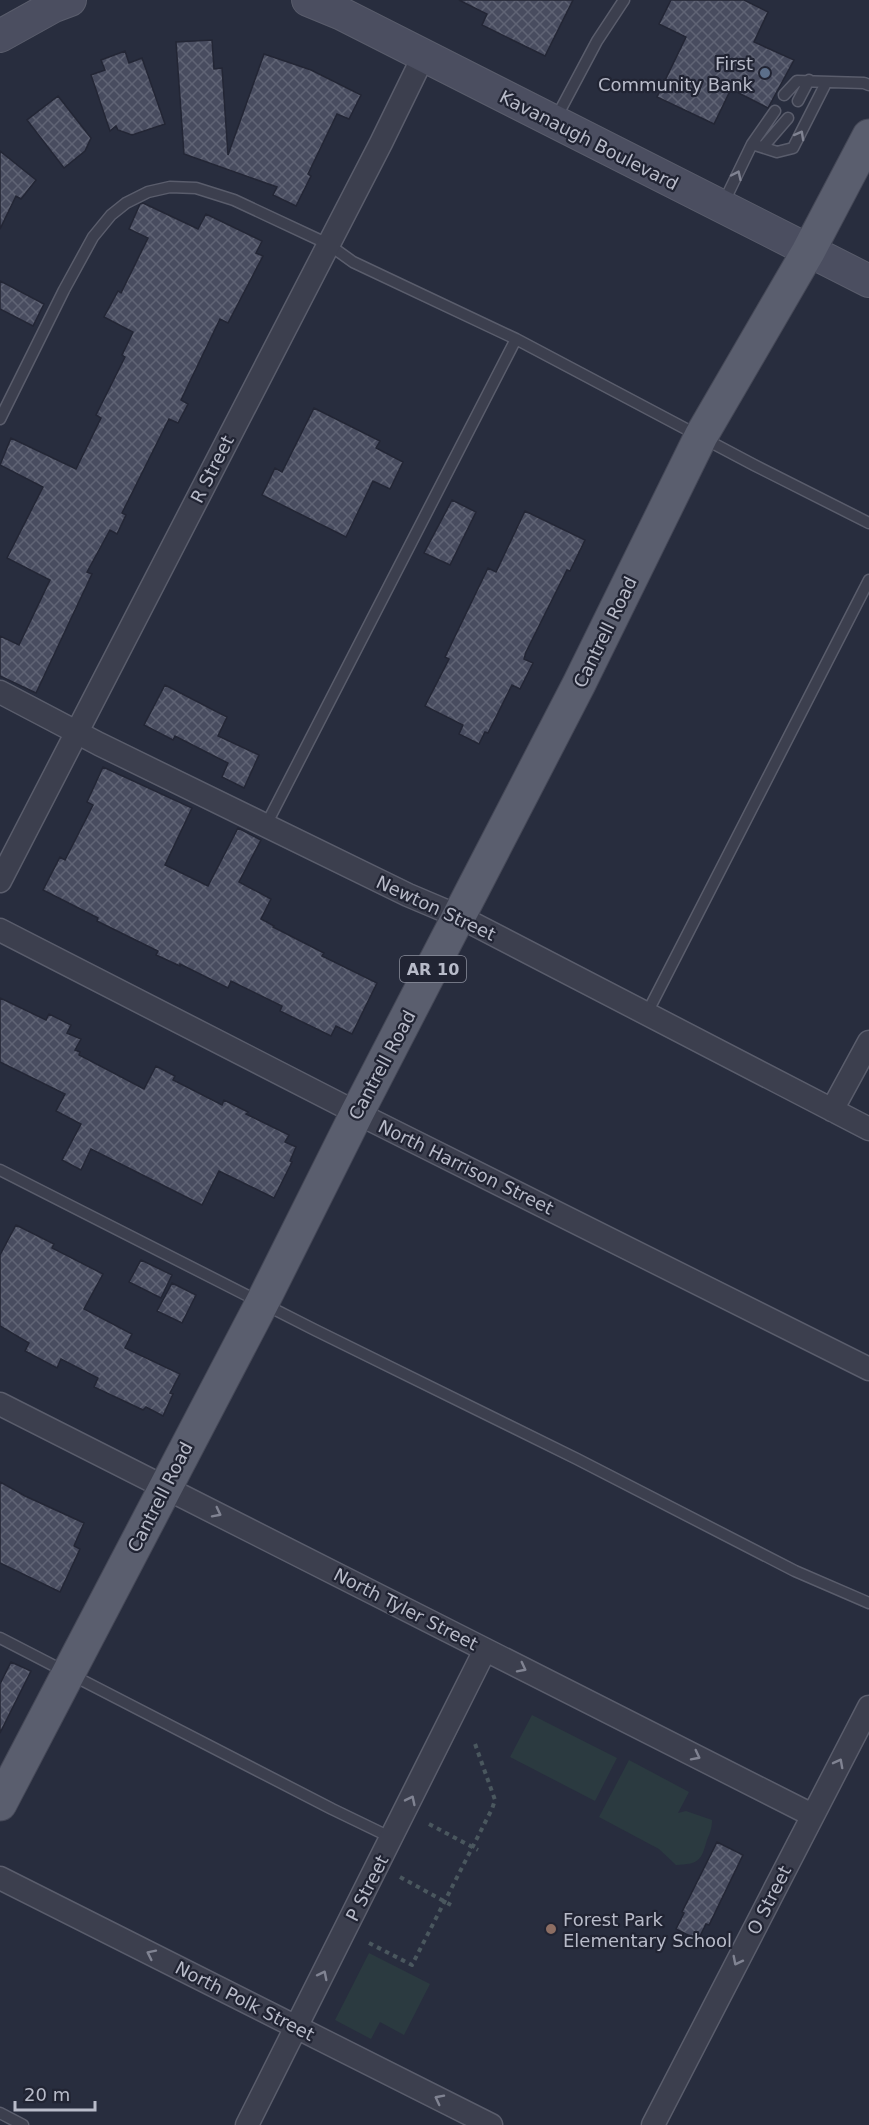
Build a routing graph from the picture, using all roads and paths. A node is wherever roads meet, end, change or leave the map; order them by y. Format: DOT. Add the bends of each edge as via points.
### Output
graph roads {
  1 [pos="70,0"];
  2 [pos="309,0"];
  3 [pos="624,0"];
  4 [pos="0,36"];
  5 [pos="423,57"];
  6 [pos="809,80"];
  7 [pos="826,83"];
  8 [pos="869,85"];
  9 [pos="784,95"];
  10 [pos="798,101"];
  11 [pos="775,111"];
  12 [pos="788,118"];
  13 [pos="554,122"];
  14 [pos="869,136"];
  15 [pos="758,145"];
  16 [pos="722,207"];
  17 [pos="328,244"];
  18 [pos="808,252"];
  19 [pos="869,281"];
  20 [pos="516,339"];
  21 [pos="0,419"];
  22 [pos="701,436"];
  23 [pos="869,523"];
  24 [pos="869,580"];
  25 [pos="0,692"];
  26 [pos="77,732"];
  27 [pos="266,825"];
  28 [pos="0,881"];
  29 [pos="460,917"];
  30 [pos="0,930"];
  31 [pos="645,1015"];
  32 [pos="869,1042"];
  33 [pos="832,1110"];
  34 [pos="357,1113"];
  35 [pos="869,1129"];
  36 [pos="0,1170"];
  37 [pos="262,1303"];
  38 [pos="869,1369"];
  39 [pos="0,1404"];
  40 [pos="165,1487"];
  41 [pos="869,1603"];
  42 [pos="0,1638"];
  43 [pos="485,1650"];
  44 [pos="70,1673"];
  45 [pos="869,1707"];
  46 [pos="474,1741"];
  47 [pos="0,1804"];
  48 [pos="812,1815"];
  49 [pos="429,1824"];
  50 [pos="392,1838"];
  51 [pos="472,1848"];
  52 [pos="478,1850"];
  53 [pos="400,1877"];
  54 [pos="0,1878"];
  55 [pos="445,1902"];
  56 [pos="451,1905"];
  57 [pos="369,1943"];
  58 [pos="297,2027"];
  59 [pos="0,2113"];
  60 [pos="23,2125"];
  61 [pos="247,2125"];
  62 [pos="491,2125"];
  63 [pos="652,2125"];
  1 -- 4 [label="street"];
  2 -- 5 [label="street, Kavanaugh Boulevard"];
  3 -- 13 [label="lane" via="597,41"];
  5 -- 13 [label="street, Kavanaugh Boulevard"];
  5 -- 17 [label="street, R Street"];
  6 -- 7 [label="lane"];
  6 -- 9 [label="lane" via="797,81"];
  6 -- 10 [label="lane"];
  7 -- 8 [label="lane"];
  15 -- 7 [label="lane, one-way" via="777,152 793,148"];
  11 -- 15 [label="lane"];
  12 -- 15 [label="lane"];
  13 -- 16 [label="street, Kavanaugh Boulevard"];
  14 -- 18 [label="main road, Cantrell Road / AR 10"];
  16 -- 15 [label="lane, one-way"];
  16 -- 18 [label="street, Kavanaugh Boulevard"];
  17 -- 20 [label="lane" via="353,262"];
  17 -- 21 [label="lane" via="234,200 196,188 170,187 126,203 93,237"];
  17 -- 26 [label="street, R Street"];
  18 -- 19 [label="street, Kavanaugh Boulevard"];
  18 -- 22 [label="main road, Cantrell Road / AR 10"];
  20 -- 22 [label="lane"];
  20 -- 27 [label="lane"];
  22 -- 23 [label="lane"];
  22 -- 29 [label="main road, Cantrell Road / AR 10"];
  24 -- 31 [label="lane"];
  25 -- 26 [label="street, Newton Street"];
  26 -- 27 [label="street, Newton Street"];
  26 -- 28 [label="street, R Street"];
  27 -- 29 [label="street, Newton Street"];
  29 -- 31 [label="street, Newton Street"];
  29 -- 34 [label="main road, Cantrell Road / AR 10"];
  30 -- 34 [label="street, North Harrison Street"];
  31 -- 33 [label="street, Newton Street"];
  32 -- 33 [label="street"];
  33 -- 35 [label="street, Newton Street"];
  34 -- 37 [label="main road, Cantrell Road / AR 10"];
  34 -- 38 [label="street, North Harrison Street"];
  36 -- 37 [label="lane"];
  37 -- 40 [label="main road, Cantrell Road / AR 10"];
  37 -- 41 [label="lane" via="795,1571"];
  39 -- 40 [label="street, North Tyler Street"];
  40 -- 43 [label="street, North Tyler Street, one-way"];
  40 -- 44 [label="main road, Cantrell Road / AR 10"];
  42 -- 44 [label="lane"];
  43 -- 48 [label="street, North Tyler Street, one-way"];
  50 -- 43 [label="street, P Street, one-way"];
  44 -- 47 [label="main road, Cantrell Road / AR 10"];
  44 -- 50 [label="lane"];
  48 -- 45 [label="street, O Street, one-way"];
  46 -- 51 [label="path" via="495,1800"];
  48 -- 63 [label="street, O Street, one-way"];
  49 -- 51 [label="path"];
  58 -- 50 [label="street, P Street, one-way"];
  51 -- 52 [label="path"];
  51 -- 55 [label="path"];
  53 -- 55 [label="path"];
  58 -- 54 [label="street, North Polk Street, one-way"];
  55 -- 56 [label="path"];
  55 -- 57 [label="path" via="412,1965"];
  58 -- 61 [label="street, P Street"];
  62 -- 58 [label="street, North Polk Street, one-way"];
  59 -- 60 [label="lane"];
}
